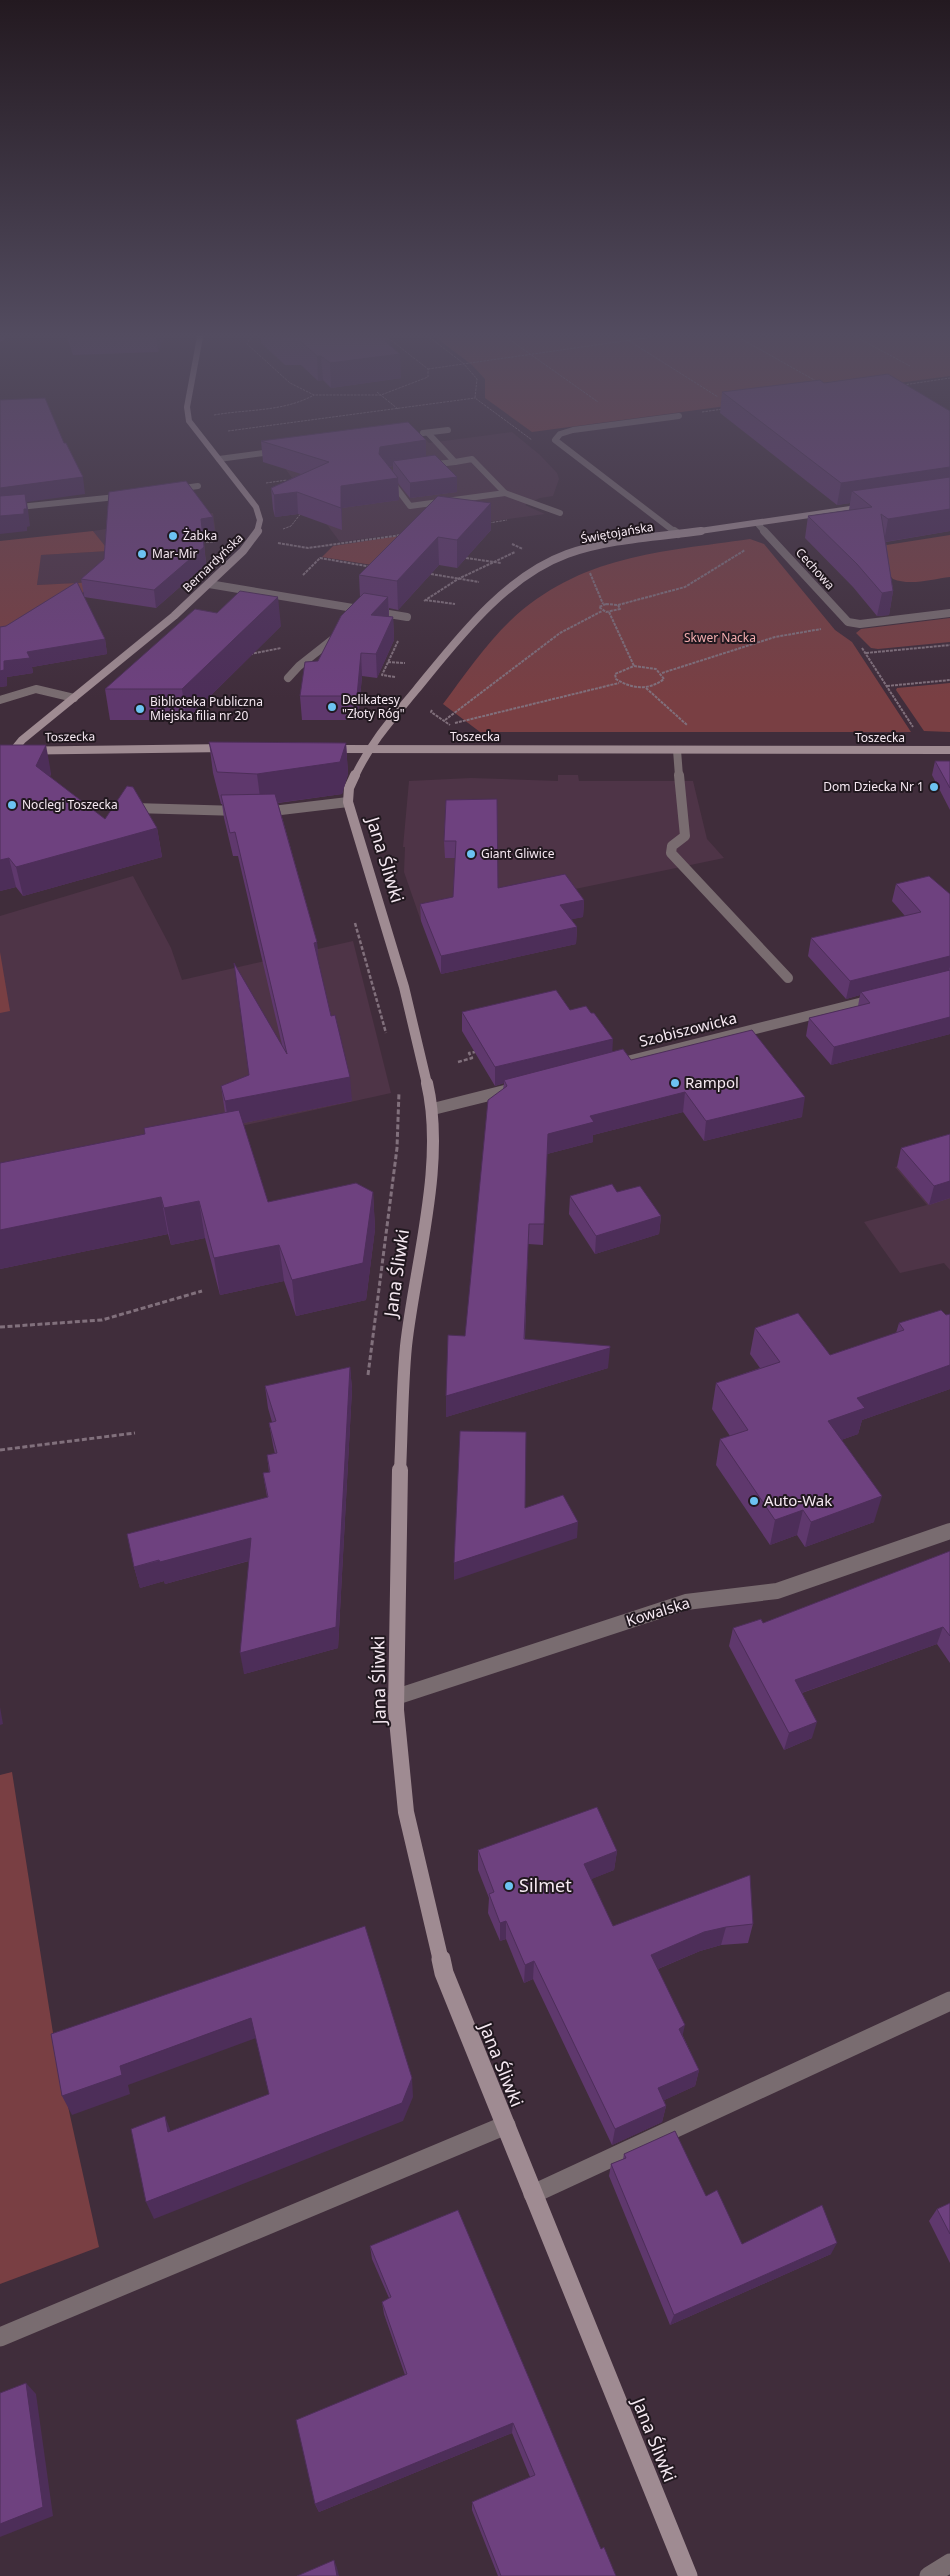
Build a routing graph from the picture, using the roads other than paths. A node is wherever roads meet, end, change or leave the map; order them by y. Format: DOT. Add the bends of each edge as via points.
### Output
graph roads {
  1 [pos="233,457"];
  2 [pos="451,457"];
  3 [pos="578,457"];
  4 [pos="219,459"];
  5 [pos="455,462"];
  6 [pos="420,467"];
  7 [pos="393,470"];
  8 [pos="198,486"];
  9 [pos="171,490"];
  10 [pos="505,493"];
  11 [pos="135,495"];
  12 [pos="873,505"];
  13 [pos="0,510"];
  14 [pos="560,513"];
  15 [pos="758,523"];
  16 [pos="678,534"];
  17 [pos="209,584"];
  18 [pos="950,613"];
  19 [pos="407,617"];
  20 [pos="346,627"];
  21 [pos="288,678"];
  22 [pos="74,698"];
  23 [pos="0,700"];
  24 [pos="237,748"];
  25 [pos="321,749"];
  26 [pos="368,749"];
  27 [pos="677,750"];
  28 [pos="950,750"];
  29 [pos="0,751"];
  30 [pos="13,751"];
  31 [pos="348,802"];
  32 [pos="134,808"];
  33 [pos="788,978"];
  34 [pos="885,996"];
  35 [pos="602,1067"];
  36 [pos="526,1086"];
  37 [pos="433,1109"];
  38 [pos="950,1531"];
  39 [pos="396,1697"];
  40 [pos="950,2001"];
  41 [pos="506,2126"];
  42 [pos="533,2194"];
  43 [pos="0,2337"];
  44 [pos="950,2563"];
  45 [pos="688,2576"];
  46 [pos="930,2576"];
  1 -- 4 [label="street"];
  2 -- 5 [label="street"];
  3 -- 16 [label="street"];
  4 -- 17 [label="street, Bernardyńska" via="256,507 260,517 254,539"];
  5 -- 6 [label="street"];
  5 -- 10 [label="street" via="472,459"];
  7 -- 10 [label="street" via="384,472 410,506"];
  8 -- 9 [label="street"];
  10 -- 14 [label="street"];
  11 -- 13 [label="street"];
  12 -- 15 [label="street, Świętojańska"];
  15 -- 16 [label="street, Świętojańska"];
  15 -- 18 [label="street, Cechowa" via="848,622 860,624"];
  16 -- 26 [label="street, Świętojańska" via="595,546 566,555 511,587 466,628"];
  17 -- 19 [label="street" via="361,613"];
  17 -- 22 [label="street, Bernardyńska" via="147,640"];
  20 -- 21 [label="street" via="328,646 297,666"];
  22 -- 23 [label="street" via="36,689"];
  22 -- 30 [label="street, Bernardyńska"];
  24 -- 30 [label="street, Toszecka"];
  25 -- 26 [label="street, Toszecka"];
  26 -- 27 [label="street, Toszecka"];
  26 -- 31 [label="street" via="349,788"];
  27 -- 28 [label="street, Toszecka"];
  27 -- 33 [label="street" via="685,836 672,846 672,853"];
  29 -- 30 [label="street, Toszecka"];
  31 -- 32 [label="street" via="261,812"];
  31 -- 37 [label="street, Jana Śliwki" via="404,987"];
  34 -- 35 [label="street, Szobiszowicka"];
  36 -- 37 [label="street"];
  37 -- 39 [label="street, Jana Śliwki" via="430,1181 406,1347 398,1512"];
  38 -- 39 [label="street, Kowalska" via="777,1591 686,1602"];
  39 -- 41 [label="street, Jana Śliwki" via="406,1812 444,1973"];
  40 -- 42 [label="street"];
  41 -- 42 [label="street, Jana Śliwki"];
  41 -- 43 [label="street"];
  42 -- 45 [label="street, Jana Śliwki"];
  44 -- 46 [label="street"];
}
